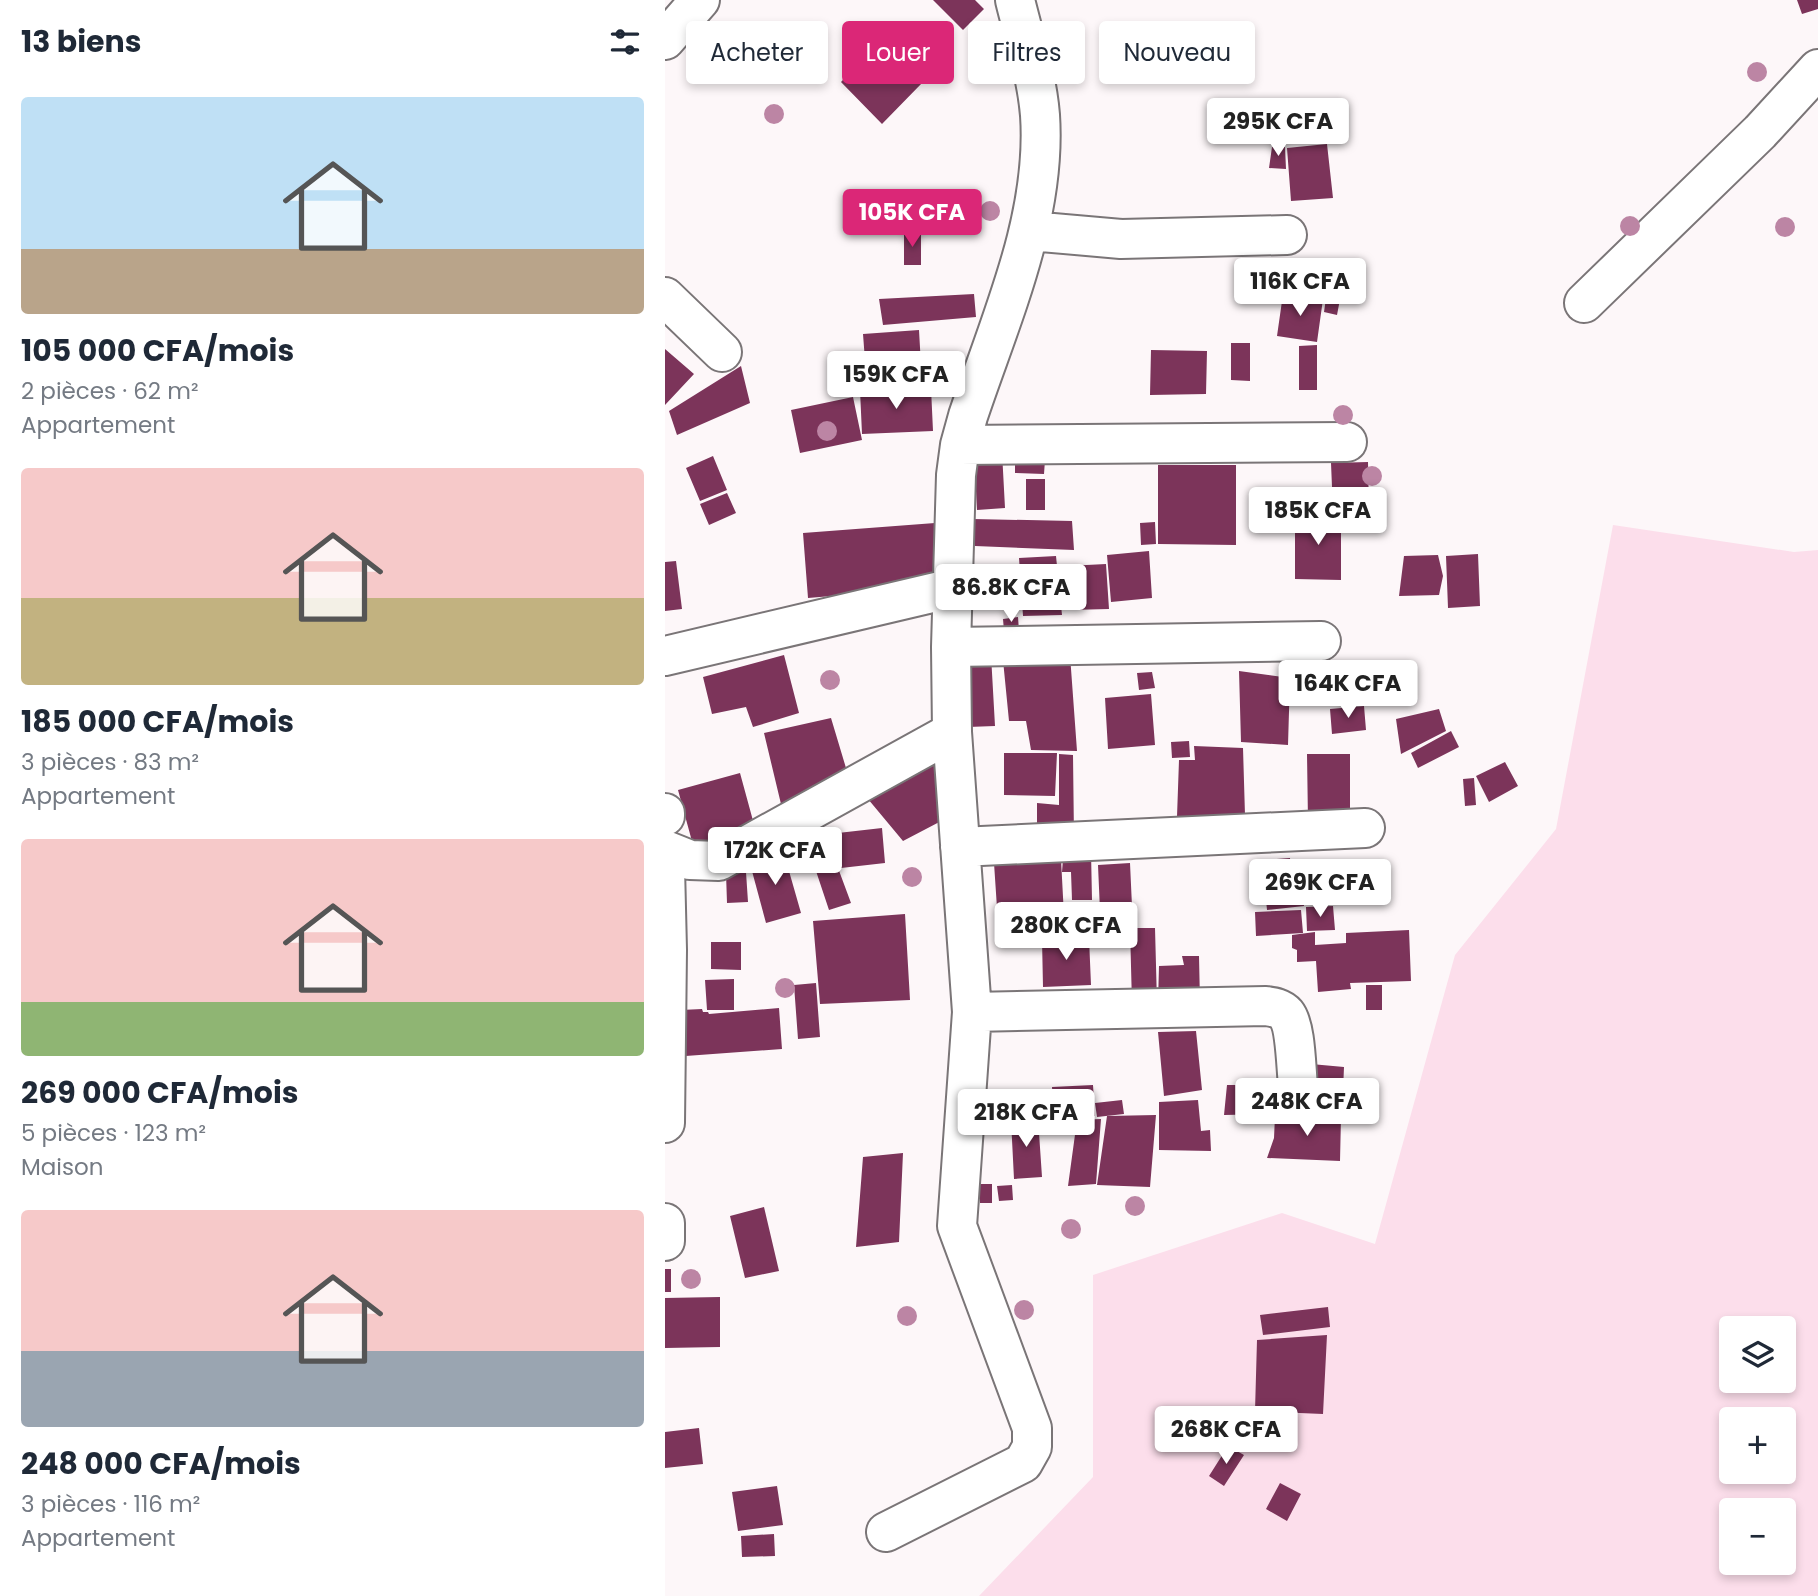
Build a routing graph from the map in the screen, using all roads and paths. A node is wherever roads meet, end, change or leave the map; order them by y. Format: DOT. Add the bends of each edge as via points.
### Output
graph roads {
  1 [pos="699,0"];
  2 [pos="1015,0"];
  3 [pos="665,40"];
  4 [pos="1818,69"];
  5 [pos="1030,231"];
  6 [pos="1287,235"];
  7 [pos="665,297"];
  8 [pos="1584,303"];
  9 [pos="722,352"];
  10 [pos="1347,442"];
  11 [pos="960,445"];
  12 [pos="953,588"];
  13 [pos="1321,641"];
  14 [pos="951,647"];
  15 [pos="665,656"];
  16 [pos="952,732"];
  17 [pos="1365,828"];
  18 [pos="960,848"];
  19 [pos="665,850"];
  20 [pos="665,867"];
  21 [pos="972,1012"];
  22 [pos="1298,1085"];
  23 [pos="665,1123"];
  24 [pos="886,1532"];
  1 -- 3 [label="street"];
  2 -- 5 [label="street" via="1040,114 1039,181"];
  4 -- 8 [label="street" via="1760,132"];
  5 -- 6 [label="street" via="1121,239"];
  5 -- 11 [label="street"];
  7 -- 9 [label="street"];
  10 -- 11 [label="street"];
  11 -- 12 [label="street"];
  12 -- 14 [label="street"];
  12 -- 15 [label="street"];
  13 -- 14 [label="street"];
  14 -- 16 [label="street"];
  16 -- 18 [label="street"];
  16 -- 19 [label="street" via="719,861 690,860"];
  17 -- 18 [label="street"];
  18 -- 21 [label="street"];
  20 -- 23 [label="street"];
  21 -- 22 [label="street" via="1278,1008 1291,1027"];
  21 -- 24 [label="street" via="957,1226 1032,1427 1032,1447 1023,1463"];
}
